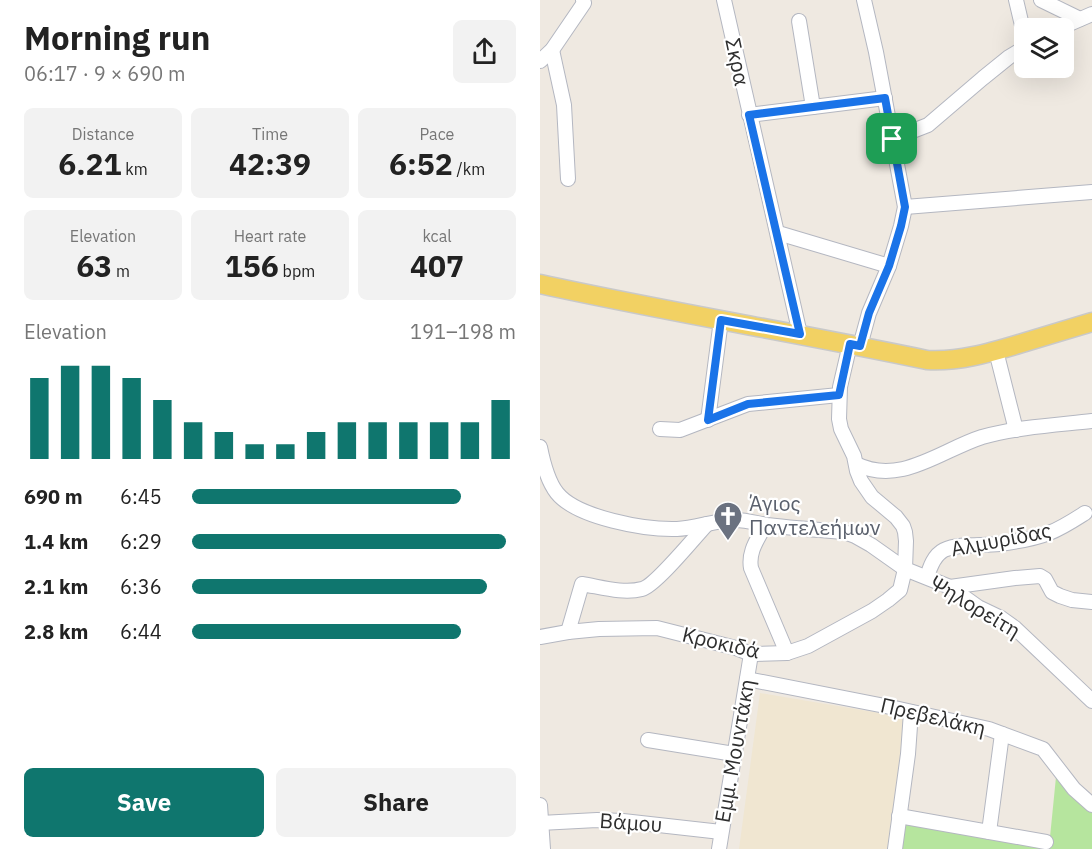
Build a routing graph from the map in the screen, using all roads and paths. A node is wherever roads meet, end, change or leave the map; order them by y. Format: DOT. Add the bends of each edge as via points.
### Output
graph roads {
  1 [pos="583,0"];
  2 [pos="724,0"];
  3 [pos="864,0"];
  4 [pos="1016,0"];
  5 [pos="1041,0"];
  6 [pos="1086,17"];
  7 [pos="1020,18"];
  8 [pos="799,21"];
  9 [pos="552,50"];
  10 [pos="1014,54"];
  11 [pos="540,61"];
  12 [pos="885,98"];
  13 [pos="813,107"];
  14 [pos="749,115"];
  15 [pos="892,139"];
  16 [pos="568,179"];
  17 [pos="1092,192"];
  18 [pos="905,207"];
  19 [pos="778,233"];
  20 [pos="889,266"];
  21 [pos="540,284"];
  22 [pos="721,320"];
  23 [pos="1092,322"];
  24 [pos="800,334"];
  25 [pos="855,345"];
  26 [pos="996,351"];
  27 [pos="839,395"];
  28 [pos="708,420"];
  29 [pos="1092,421"];
  30 [pos="660,429"];
  31 [pos="1016,430"];
  32 [pos="540,447"];
  33 [pos="856,464"];
  34 [pos="1085,513"];
  35 [pos="707,524"];
  36 [pos="765,525"];
  37 [pos="905,569"];
  38 [pos="927,577"];
  39 [pos="950,587"];
  40 [pos="1092,602"];
  41 [pos="568,632"];
  42 [pos="540,638"];
  43 [pos="787,653"];
  44 [pos="751,654"];
  45 [pos="747,679"];
  46 [pos="1092,701"];
  47 [pos="911,712"];
  48 [pos="1002,734"];
  49 [pos="648,740"];
  50 [pos="734,754"];
  51 [pos="540,805"];
  52 [pos="1092,805"];
  53 [pos="899,816"];
  54 [pos="540,823"];
  55 [pos="721,832"];
  56 [pos="988,832"];
  57 [pos="1046,842"];
  58 [pos="543,849"];
  59 [pos="718,849"];
  60 [pos="895,849"];
  1 -- 9 [label="street"];
  2 -- 14 [label="street, Σκρα"];
  3 -- 12 [label="street"];
  4 -- 7 [label="street"];
  5 -- 6 [label="street"];
  8 -- 13 [label="street"];
  9 -- 11 [label="street"];
  9 -- 16 [label="street" via="564,105"];
  10 -- 15 [label="street" via="928,125"];
  12 -- 13 [label="street"];
  12 -- 15 [label="street"];
  13 -- 14 [label="street"];
  14 -- 19 [label="street, Σκρα"];
  15 -- 18 [label="street"];
  17 -- 18 [label="street"];
  18 -- 20 [label="street"];
  19 -- 20 [label="street"];
  19 -- 24 [label="street, Σκρα"];
  20 -- 25 [label="street"];
  21 -- 22 [label="main road"];
  22 -- 24 [label="main road"];
  22 -- 28 [label="street"];
  23 -- 26 [label="main road"];
  24 -- 25 [label="main road"];
  25 -- 26 [label="main road" via="943,361"];
  25 -- 27 [label="street"];
  26 -- 31 [label="street"];
  27 -- 28 [label="street" via="748,404"];
  27 -- 33 [label="street" via="841,429"];
  28 -- 30 [label="street" via="680,430"];
  29 -- 31 [label="street"];
  31 -- 33 [label="street" via="982,437 901,470 872,471"];
  32 -- 35 [label="street, Ψηλορείτη" via="552,485 577,509 653,527 676,529"];
  33 -- 37 [label="street" via="872,497 903,526"];
  34 -- 38 [label="street, Αλμυρίδας" via="1048,534 999,544 949,548 932,563"];
  35 -- 36 [label="street, Ψηλορείτη" via="747,520"];
  35 -- 41 [label="street" via="645,589 627,591 582,584"];
  36 -- 37 [label="street, Ψηλορείτη" via="844,532"];
  36 -- 43 [label="street" via="749,559"];
  37 -- 38 [label="street, Ψηλορείτη"];
  37 -- 43 [label="street, Κροκιδά" via="900,590 888,600 808,646"];
  38 -- 39 [label="street, Ψηλορείτη"];
  39 -- 40 [label="street" via="1040,576 1060,596"];
  39 -- 46 [label="street, Ψηλορείτη" via="1015,628"];
  41 -- 42 [label="street, Κροκιδά"];
  41 -- 44 [label="street, Κροκιδά" via="657,628"];
  43 -- 44 [label="street, Κροκιδά"];
  44 -- 45 [label="street, Εμμ. Μουντάκη"];
  45 -- 47 [label="street, Πρεβελάκη"];
  45 -- 50 [label="street, Εμμ. Μουντάκη"];
  47 -- 48 [label="street, Πρεβελάκη"];
  47 -- 53 [label="street"];
  48 -- 52 [label="street, Πρεβελάκη" via="1043,749 1074,789"];
  48 -- 56 [label="street"];
  49 -- 50 [label="street"];
  50 -- 55 [label="street, Εμμ. Μουντάκη"];
  51 -- 54 [label="street"];
  53 -- 56 [label="street"];
  53 -- 60 [label="street"];
  54 -- 55 [label="street, Βάμου" via="623,820"];
  54 -- 58 [label="street"];
  55 -- 59 [label="street, Εμμ. Μουντάκη"];
  56 -- 57 [label="street"];
}
